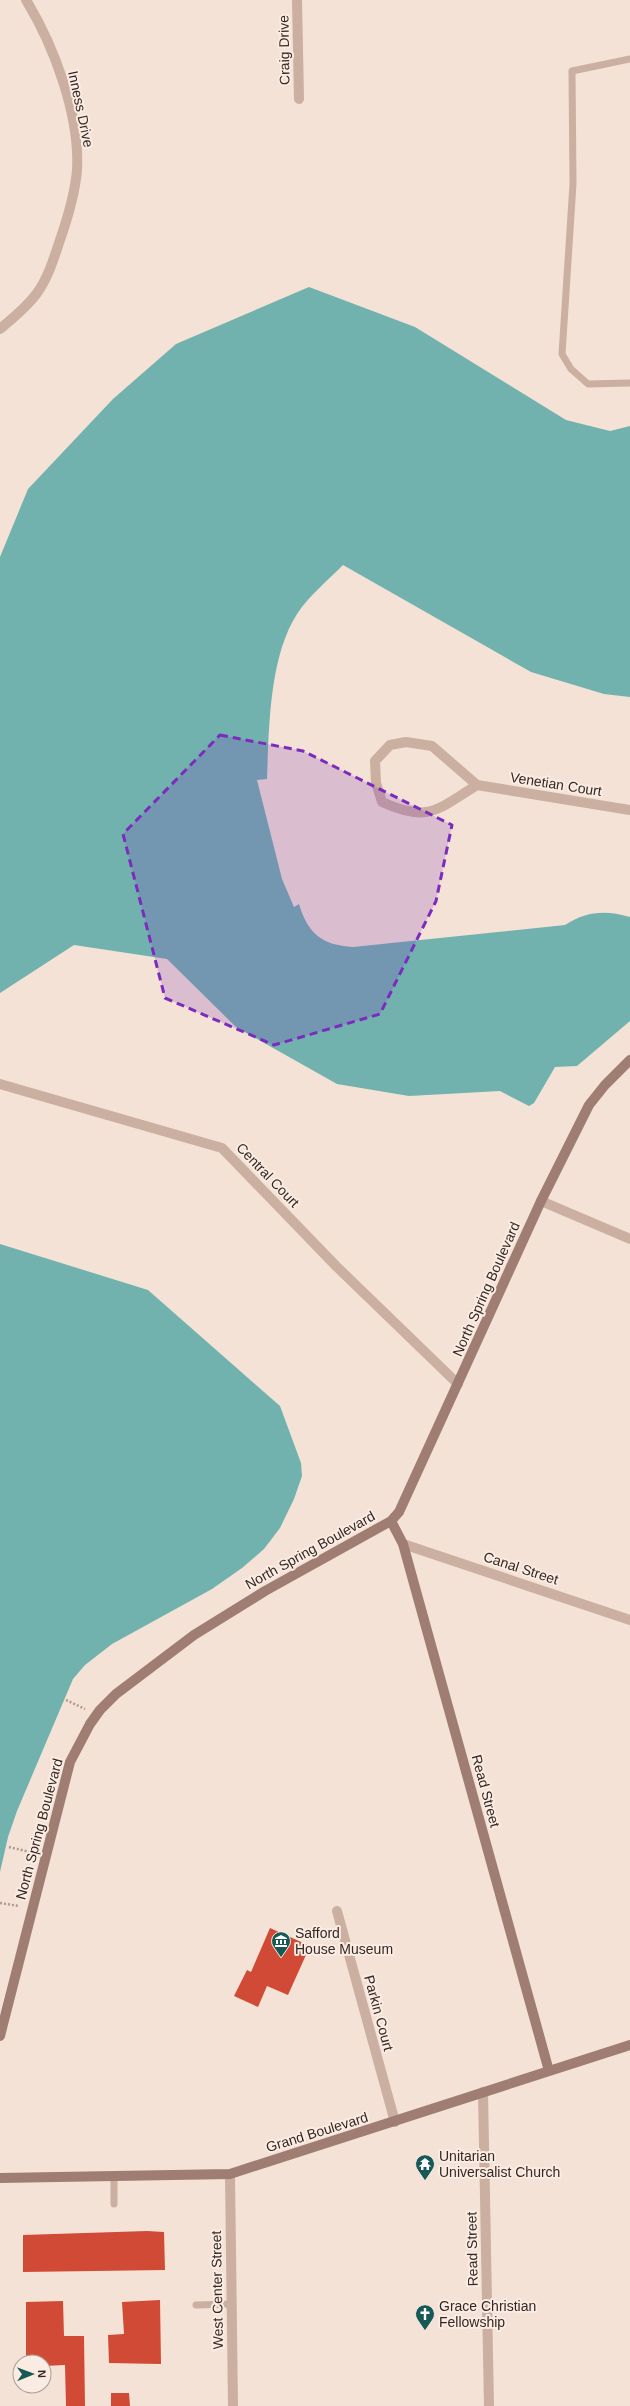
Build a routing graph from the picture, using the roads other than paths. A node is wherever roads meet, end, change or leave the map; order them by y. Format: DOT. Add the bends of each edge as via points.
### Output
graph roads {
  1 [pos="26,0"];
  2 [pos="297,0"];
  3 [pos="630,59"];
  4 [pos="299,99"];
  5 [pos="0,329"];
  6 [pos="630,383"];
  7 [pos="477,785"];
  8 [pos="630,810"];
  9 [pos="630,1060"];
  10 [pos="0,1084"];
  11 [pos="541,1201"];
  12 [pos="630,1239"];
  13 [pos="458,1384"];
  14 [pos="391,1521"];
  15 [pos="403,1544"];
  16 [pos="630,1619"];
  17 [pos="337,1911"];
  18 [pos="0,2036"];
  19 [pos="630,2045"];
  20 [pos="548,2071"];
  21 [pos="483,2092"];
  22 [pos="395,2122"];
  23 [pos="230,2174"];
  24 [pos="114,2176"];
  25 [pos="0,2178"];
  26 [pos="114,2204"];
  27 [pos="231,2304"];
  28 [pos="196,2305"];
  29 [pos="233,2406"];
  30 [pos="489,2406"];
  1 -- 5 [label="street, Inness Drive" via="45,34 61,78 73,124 76,174 67,220 42,284 22,310"];
  2 -- 4 [label="street, Craig Drive"];
  3 -- 6 [label="lane" via="572,71 573,184 562,354 571,369 588,384"];
  7 -- 7 [label="street" via="432,746 406,742 390,745 375,761 376,783 382,802 404,812 428,813"];
  7 -- 8 [label="street, Venetian Court"];
  9 -- 11 [label="street, North Spring Boulevard" via="589,1105"];
  10 -- 13 [label="street, Central Court" via="222,1148 337,1267"];
  11 -- 12 [label="street"];
  11 -- 13 [label="street, North Spring Boulevard"];
  13 -- 14 [label="street, North Spring Boulevard" via="399,1512"];
  14 -- 15 [label="street, Read Street"];
  14 -- 18 [label="street, North Spring Boulevard" via="265,1591 194,1635 116,1694 97,1714 70,1762"];
  15 -- 16 [label="street, Canal Street"];
  15 -- 20 [label="street, Read Street"];
  17 -- 22 [label="street, Parkin Court"];
  19 -- 20 [label="street, Grand Boulevard"];
  20 -- 21 [label="street, Grand Boulevard"];
  21 -- 22 [label="street, Grand Boulevard"];
  21 -- 30 [label="street, Read Street"];
  22 -- 23 [label="street, Grand Boulevard"];
  23 -- 24 [label="street, Grand Boulevard"];
  23 -- 27 [label="street, West Center Street"];
  24 -- 25 [label="street, Grand Boulevard"];
  24 -- 26 [label="lane"];
  27 -- 28 [label="lane"];
  27 -- 29 [label="street, West Center Street"];
}
